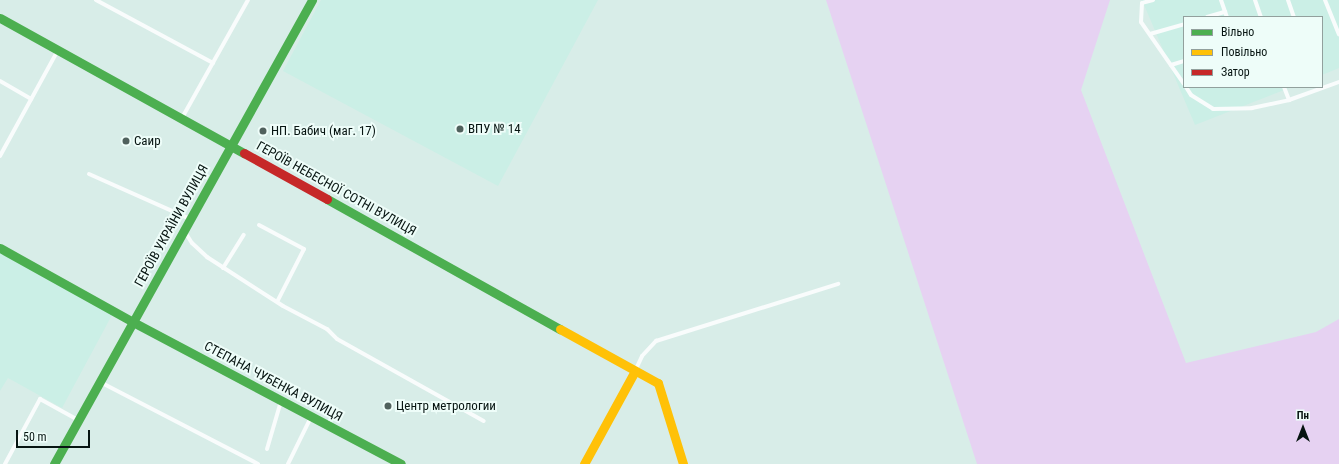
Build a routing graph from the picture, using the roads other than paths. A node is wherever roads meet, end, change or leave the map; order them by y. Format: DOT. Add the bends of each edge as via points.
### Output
graph roads {
  1 [pos="96,0"];
  2 [pos="248,0"];
  3 [pos="312,0"];
  4 [pos="1153,0"];
  5 [pos="1221,0"];
  6 [pos="1255,0"];
  7 [pos="1288,0"];
  8 [pos="1325,0"];
  9 [pos="1225,12"];
  10 [pos="1211,16"];
  11 [pos="1227,16"];
  12 [pos="1260,16"];
  13 [pos="1294,16"];
  14 [pos="0,18"];
  15 [pos="1183,24"];
  16 [pos="1150,34"];
  17 [pos="1339,34"];
  18 [pos="58,50"];
  19 [pos="1183,61"];
  20 [pos="213,63"];
  21 [pos="1171,65"];
  22 [pos="0,81"];
  23 [pos="1339,82"];
  24 [pos="1183,83"];
  25 [pos="1187,88"];
  26 [pos="1284,88"];
  27 [pos="1322,88"];
  28 [pos="1323,88"];
  29 [pos="31,99"];
  30 [pos="1289,100"];
  31 [pos="182,118"];
  32 [pos="231,145"];
  33 [pos="0,156"];
  34 [pos="89,174"];
  35 [pos="190,219"];
  36 [pos="259,225"];
  37 [pos="184,230"];
  38 [pos="244,235"];
  39 [pos="0,248"];
  40 [pos="223,268"];
  41 [pos="838,284"];
  42 [pos="277,302"];
  43 [pos="133,322"];
  44 [pos="635,371"];
  45 [pos="100,382"];
  46 [pos="281,400"];
  47 [pos="311,416"];
  48 [pos="78,421"];
  49 [pos="484,421"];
  50 [pos="267,449"];
  51 [pos="5,464"];
  52 [pos="54,464"];
  53 [pos="258,464"];
  54 [pos="288,464"];
  55 [pos="401,464"];
  56 [pos="584,464"];
  57 [pos="683,464"];
  1 -- 20 [label="lane"];
  2 -- 20 [label="lane"];
  3 -- 32 [label="street, ГЕРОЇВ УКРАЇНИ ВУЛИЦЯ"];
  4 -- 16 [label="lane" via="1142,3 1140,22"];
  5 -- 9 [label="lane"];
  6 -- 12 [label="lane"];
  7 -- 13 [label="lane"];
  8 -- 17 [label="lane"];
  9 -- 10 [label="lane"];
  9 -- 11 [label="lane"];
  14 -- 18 [label="street, ГЕРОЇВ НЕБЕСНОЇ СОТНІ ВУЛИЦЯ"];
  15 -- 16 [label="lane"];
  16 -- 21 [label="lane"];
  18 -- 29 [label="lane"];
  18 -- 31 [label="street, ГЕРОЇВ НЕБЕСНОЇ СОТНІ ВУЛИЦЯ"];
  19 -- 21 [label="lane"];
  20 -- 31 [label="lane"];
  21 -- 24 [label="lane"];
  22 -- 29 [label="lane"];
  23 -- 28 [label="lane"];
  25 -- 30 [label="lane" via="1191,95 1213,109 1252,108"];
  26 -- 30 [label="lane"];
  27 -- 30 [label="lane"];
  29 -- 33 [label="lane"];
  31 -- 32 [label="street, ГЕРОЇВ НЕБЕСНОЇ СОТНІ ВУЛИЦЯ"];
  32 -- 35 [label="street, ГЕРОЇВ УКРАЇНИ ВУЛИЦЯ"];
  32 -- 44 [label="street, ГЕРОЇВ НЕБЕСНОЇ СОТНІ ВУЛИЦЯ"];
  34 -- 35 [label="lane"];
  35 -- 37 [label="street, ГЕРОЇВ УКРАЇНИ ВУЛИЦЯ"];
  36 -- 42 [label="lane" via="304,249"];
  37 -- 40 [label="lane" via="192,244"];
  37 -- 43 [label="street, ГЕРОЇВ УКРАЇНИ ВУЛИЦЯ"];
  38 -- 40 [label="lane"];
  39 -- 43 [label="street, СТЕПАНА ЧУБЕНКА ВУЛИЦЯ"];
  40 -- 42 [label="lane"];
  41 -- 44 [label="lane" via="656,341 642,356"];
  42 -- 49 [label="lane" via="327,329 337,340"];
  43 -- 45 [label="street, ГЕРОЇВ УКРАЇНИ ВУЛИЦЯ"];
  43 -- 46 [label="street, СТЕПАНА ЧУБЕНКА ВУЛИЦЯ"];
  44 -- 56 [label="street"];
  44 -- 57 [label="street, ГЕРОЇВ НЕБЕСНОЇ СОТНІ ВУЛИЦЯ" via="658,383"];
  45 -- 48 [label="street, ГЕРОЇВ УКРАЇНИ ВУЛИЦЯ"];
  45 -- 53 [label="lane"];
  46 -- 47 [label="street, СТЕПАНА ЧУБЕНКА ВУЛИЦЯ"];
  46 -- 50 [label="lane"];
  47 -- 54 [label="lane"];
  47 -- 55 [label="street, СТЕПАНА ЧУБЕНКА ВУЛИЦЯ"];
  48 -- 51 [label="lane" via="40,399"];
  48 -- 52 [label="street, ГЕРОЇВ УКРАЇНИ ВУЛИЦЯ"];
}
